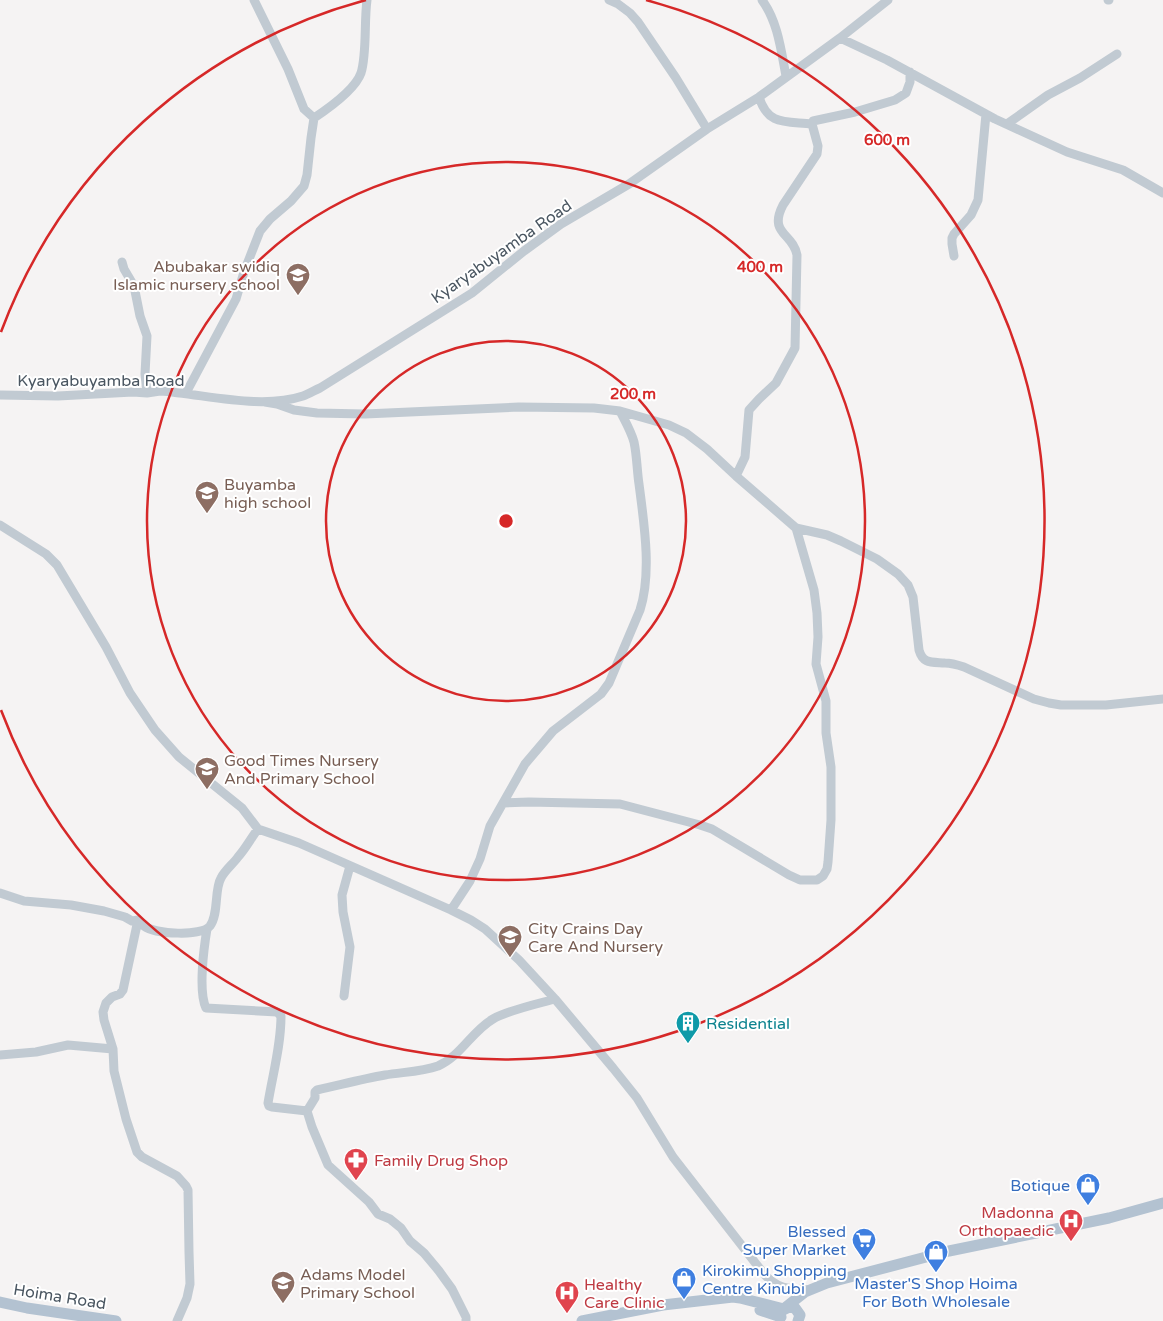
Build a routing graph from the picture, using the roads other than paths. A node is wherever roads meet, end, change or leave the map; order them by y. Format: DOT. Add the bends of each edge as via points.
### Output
graph roads {
  1 [pos="254,0"];
  2 [pos="367,0"];
  3 [pos="609,0"];
  4 [pos="762,0"];
  5 [pos="888,0"];
  6 [pos="840,38"];
  7 [pos="1117,54"];
  8 [pos="910,72"];
  9 [pos="786,76"];
  10 [pos="759,97"];
  11 [pos="986,114"];
  12 [pos="314,118"];
  13 [pos="812,124"];
  14 [pos="1007,124"];
  15 [pos="707,129"];
  16 [pos="1163,194"];
  17 [pos="954,256"];
  18 [pos="122,262"];
  19 [pos="147,393"];
  20 [pos="186,393"];
  21 [pos="0,395"];
  22 [pos="265,402"];
  23 [pos="620,411"];
  24 [pos="736,476"];
  25 [pos="0,525"];
  26 [pos="796,528"];
  27 [pos="1163,699"];
  28 [pos="503,803"];
  29 [pos="258,829"];
  30 [pos="350,866"];
  31 [pos="0,893"];
  32 [pos="452,910"];
  33 [pos="138,920"];
  34 [pos="207,929"];
  35 [pos="344,996"];
  36 [pos="555,999"];
  37 [pos="113,1049"];
  38 [pos="0,1055"];
  39 [pos="307,1111"];
  40 [pos="1161,1205"];
  41 [pos="809,1291"];
  42 [pos="0,1302"];
  43 [pos="783,1314"];
  44 [pos="801,1317"];
  45 [pos="116,1321"];
  46 [pos="177,1321"];
  47 [pos="466,1321"];
  48 [pos="582,1321"];
  1 -- 12 [label="street" via="304,109"];
  2 -- 12 [label="street" via="360,74 348,91"];
  3 -- 15 [label="street" via="638,22"];
  4 -- 9 [label="street" via="772,15"];
  5 -- 6 [label="street, Kyaryabuyamba Road"];
  6 -- 8 [label="street"];
  6 -- 9 [label="street, Kyaryabuyamba Road"];
  7 -- 14 [label="street"];
  8 -- 11 [label="street"];
  8 -- 13 [label="street" via="906,93 895,100 813,121"];
  9 -- 10 [label="street, Kyaryabuyamba Road"];
  10 -- 13 [label="street" via="770,117"];
  10 -- 15 [label="street, Kyaryabuyamba Road"];
  11 -- 14 [label="street"];
  11 -- 17 [label="street" via="978,200 971,215 952,238"];
  12 -- 20 [label="street" via="304,186 260,231 236,300"];
  13 -- 24 [label="street" via="817,154 783,205 778,219 781,231 798,255 795,348 776,383 749,410 745,457"];
  14 -- 16 [label="street" via="1067,152 1123,170"];
  15 -- 22 [label="street, Kyaryabuyamba Road" via="628,184 561,224 472,293 329,382 305,396"];
  18 -- 19 [label="street" via="134,286 148,336"];
  19 -- 20 [label="street, Kyaryabuyamba Road"];
  19 -- 21 [label="street, Kyaryabuyamba Road"];
  20 -- 22 [label="street, Kyaryabuyamba Road"];
  22 -- 23 [label="street" via="294,410 365,414 519,408"];
  23 -- 24 [label="street" via="669,425 686,434"];
  23 -- 28 [label="street" via="634,442 646,559 644,599 609,683 601,694 553,731 525,764"];
  24 -- 26 [label="street"];
  25 -- 29 [label="street" via="46,554 57,565 154,730 186,764 242,808"];
  26 -- 27 [label="street" via="841,540 898,574 913,597 919,650 925,660 956,664 1034,699 1061,705 1106,705"];
  26 -- 28 [label="street" via="818,613 816,664 826,701 832,820 827,870 823,876 817,880 800,880 712,829 629,806"];
  28 -- 32 [label="street" via="490,826 470,880"];
  29 -- 30 [label="street"];
  29 -- 34 [label="street" via="221,878 211,924"];
  30 -- 32 [label="street"];
  30 -- 35 [label="street" via="342,895 342,912 350,947"];
  31 -- 33 [label="street" via="24,901 71,905"];
  32 -- 36 [label="street" via="485,929"];
  33 -- 34 [label="street" via="156,931 181,933"];
  33 -- 37 [label="street" via="123,990 104,1008 104,1020"];
  34 -- 39 [label="street" via="203,953 206,1008 277,1012 281,1016 269,1106"];
  36 -- 39 [label="street" via="493,1019 439,1065 317,1090"];
  36 -- 41 [label="street" via="636,1098 673,1157 764,1274 771,1282 786,1289"];
  37 -- 38 [label="street" via="68,1045"];
  37 -- 46 [label="street" via="114,1071 137,1152 177,1176 188,1190 190,1284"];
  39 -- 47 [label="street" via="328,1165 378,1214 401,1228 440,1271"];
  40 -- 41 [label="main road" via="949,1251 827,1283"];
  41 -- 43 [label="main road"];
  41 -- 44 [label="main road"];
  42 -- 45 [label="main road, Hoima Road"];
  43 -- 44 [label="main road" via="792,1307"];
  43 -- 48 [label="main road" via="717,1300 663,1305"];
}
